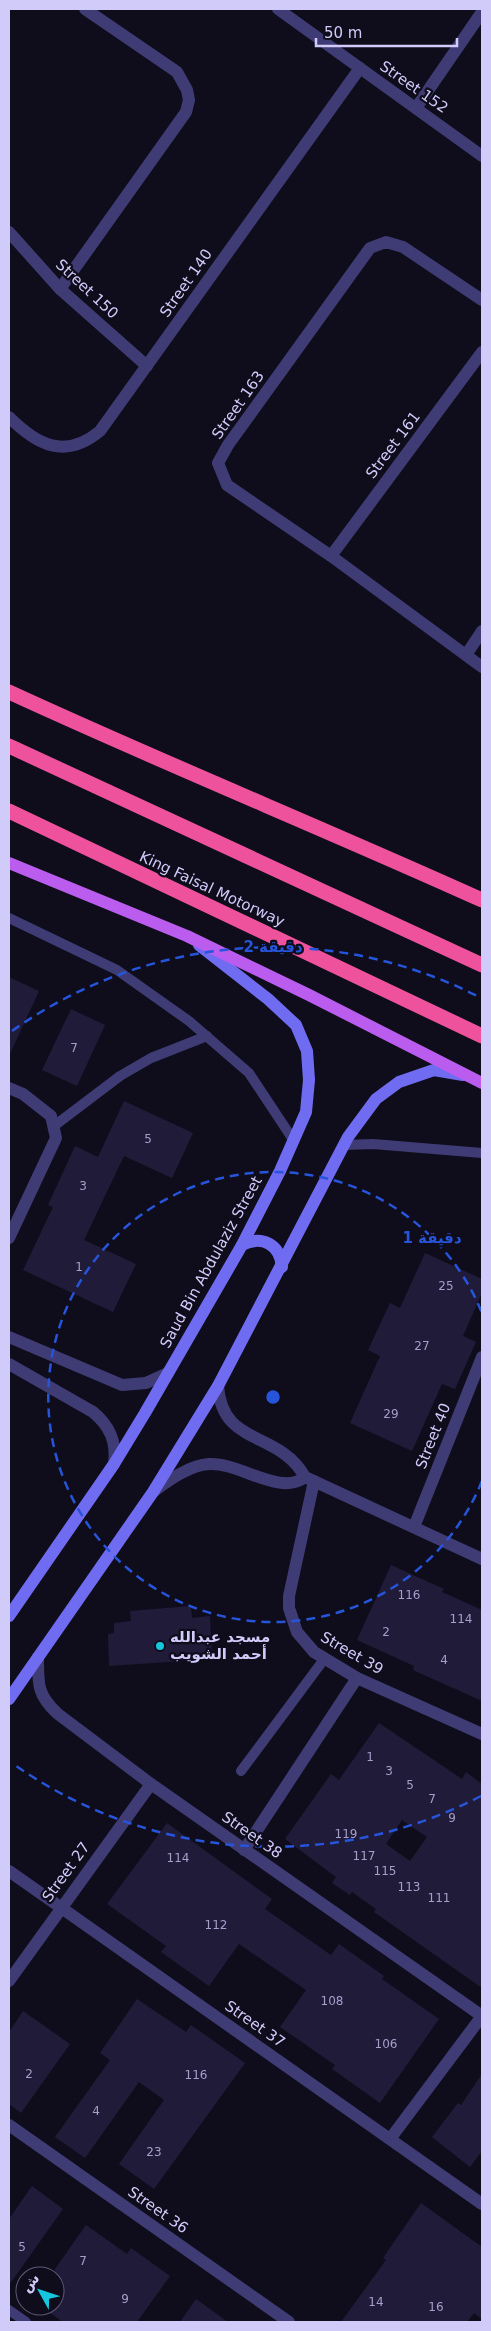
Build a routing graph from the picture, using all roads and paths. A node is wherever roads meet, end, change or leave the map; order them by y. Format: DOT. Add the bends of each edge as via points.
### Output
graph roads {
  1 [pos="85,9"];
  2 [pos="278,9"];
  3 [pos="482,12"];
  4 [pos="360,68"];
  5 [pos="416,108"];
  6 [pos="482,156"];
  7 [pos="9,232"];
  8 [pos="60,289"];
  9 [pos="482,300"];
  10 [pos="482,352"];
  11 [pos="147,366"];
  12 [pos="9,417"];
  13 [pos="331,556"];
  14 [pos="482,631"];
  15 [pos="466,655"];
  16 [pos="482,667"];
  17 [pos="9,692"];
  18 [pos="9,746"];
  19 [pos="9,812"];
  20 [pos="9,863"];
  21 [pos="482,900"];
  22 [pos="9,918"];
  23 [pos="187,936"];
  24 [pos="482,966"];
  25 [pos="207,1036"];
  26 [pos="482,1036"];
  27 [pos="470,1076"];
  28 [pos="482,1082"];
  29 [pos="9,1088"];
  30 [pos="54,1126"];
  31 [pos="294,1141"];
  32 [pos="344,1145"];
  33 [pos="482,1153"];
  34 [pos="9,1238"];
  35 [pos="242,1245"];
  36 [pos="282,1267"];
  37 [pos="9,1337"];
  38 [pos="482,1357"];
  39 [pos="9,1364"];
  40 [pos="168,1373"];
  41 [pos="218,1386"];
  42 [pos="114,1464"];
  43 [pos="310,1479"];
  44 [pos="153,1492"];
  45 [pos="414,1528"];
  46 [pos="482,1559"];
  47 [pos="9,1616"];
  48 [pos="38,1657"];
  49 [pos="325,1658"];
  50 [pos="357,1678"];
  51 [pos="9,1699"];
  52 [pos="482,1734"];
  53 [pos="241,1771"];
  54 [pos="151,1784"];
  55 [pos="244,1850"];
  56 [pos="9,1871"];
  57 [pos="60,1907"];
  58 [pos="9,1981"];
  59 [pos="482,2016"];
  60 [pos="9,2125"];
  61 [pos="390,2139"];
  62 [pos="482,2204"];
  63 [pos="9,2310"];
  64 [pos="26,2322"];
  65 [pos="289,2322"];
  1 -- 8 [label="street" via="178,72 188,100 186,112"];
  2 -- 4 [label="street, Street 152"];
  3 -- 5 [label="street"];
  4 -- 5 [label="street, Street 152"];
  4 -- 11 [label="street, Street 140"];
  5 -- 6 [label="street, Street 152"];
  7 -- 8 [label="street, Street 150"];
  8 -- 11 [label="street, Street 150"];
  9 -- 13 [label="street, Street 163" via="403,247 386,242 370,248 228,445 218,463 227,485"];
  10 -- 13 [label="street, Street 161"];
  11 -- 12 [label="street, Street 140" via="100,430 82,443 60,447 49,445 29,436"];
  13 -- 15 [label="street, Street 163"];
  14 -- 15 [label="street"];
  15 -- 16 [label="street, Street 163"];
  17 -- 21 [label="highway"];
  18 -- 24 [label="highway"];
  19 -- 26 [label="highway, King Faisal Motorway"];
  20 -- 23 [label="main road"];
  22 -- 25 [label="lane" via="117,970"];
  23 -- 27 [label="main road"];
  23 -- 31 [label="main road, Saud Bin Abdulaziz Street" via="296,1025 307,1051 309,1080 306,1112"];
  25 -- 30 [label="lane" via="152,1058 120,1076"];
  25 -- 31 [label="lane" via="250,1073"];
  27 -- 28 [label="main road"];
  27 -- 32 [label="main road" via="434,1070 399,1082 376,1099"];
  29 -- 30 [label="street" via="23,1094 51,1116"];
  30 -- 34 [label="street" via="56,1138"];
  31 -- 35 [label="main road, Saud Bin Abdulaziz Street"];
  32 -- 33 [label="lane" via="373,1144"];
  32 -- 36 [label="main road"];
  35 -- 36 [label="main road" via="257,1240 272,1245 278,1251"];
  35 -- 40 [label="main road, Saud Bin Abdulaziz Street"];
  36 -- 41 [label="main road"];
  37 -- 40 [label="street" via="122,1384 146,1383"];
  38 -- 45 [label="street, Street 40"];
  39 -- 42 [label="street" via="102,1420 114,1440"];
  40 -- 42 [label="main road, Saud Bin Abdulaziz Street"];
  41 -- 43 [label="street" via="222,1407 233,1424 285,1452"];
  41 -- 44 [label="main road"];
  42 -- 47 [label="main road, Saud Bin Abdulaziz Street"];
  43 -- 44 [label="street" via="282,1484 225,1464 207,1464 177,1476"];
  43 -- 45 [label="street"];
  43 -- 49 [label="street, Street 39" via="289,1608 297,1632 305,1643"];
  44 -- 48 [label="main road"];
  45 -- 46 [label="street"];
  48 -- 51 [label="main road"];
  48 -- 54 [label="street, Street 38" via="39,1687 47,1704"];
  49 -- 50 [label="street, Street 39"];
  49 -- 53 [label="lane"];
  50 -- 52 [label="street, Street 39"];
  50 -- 55 [label="street"];
  54 -- 55 [label="street, Street 38"];
  54 -- 57 [label="street, Street 27"];
  55 -- 59 [label="street, Street 38"];
  56 -- 57 [label="street, Street 37"];
  57 -- 58 [label="street, Street 27"];
  57 -- 61 [label="street, Street 37"];
  59 -- 61 [label="street, Street 38"];
  60 -- 65 [label="street, Street 36"];
  61 -- 62 [label="street, Street 37"];
  63 -- 64 [label="lane"];
}
